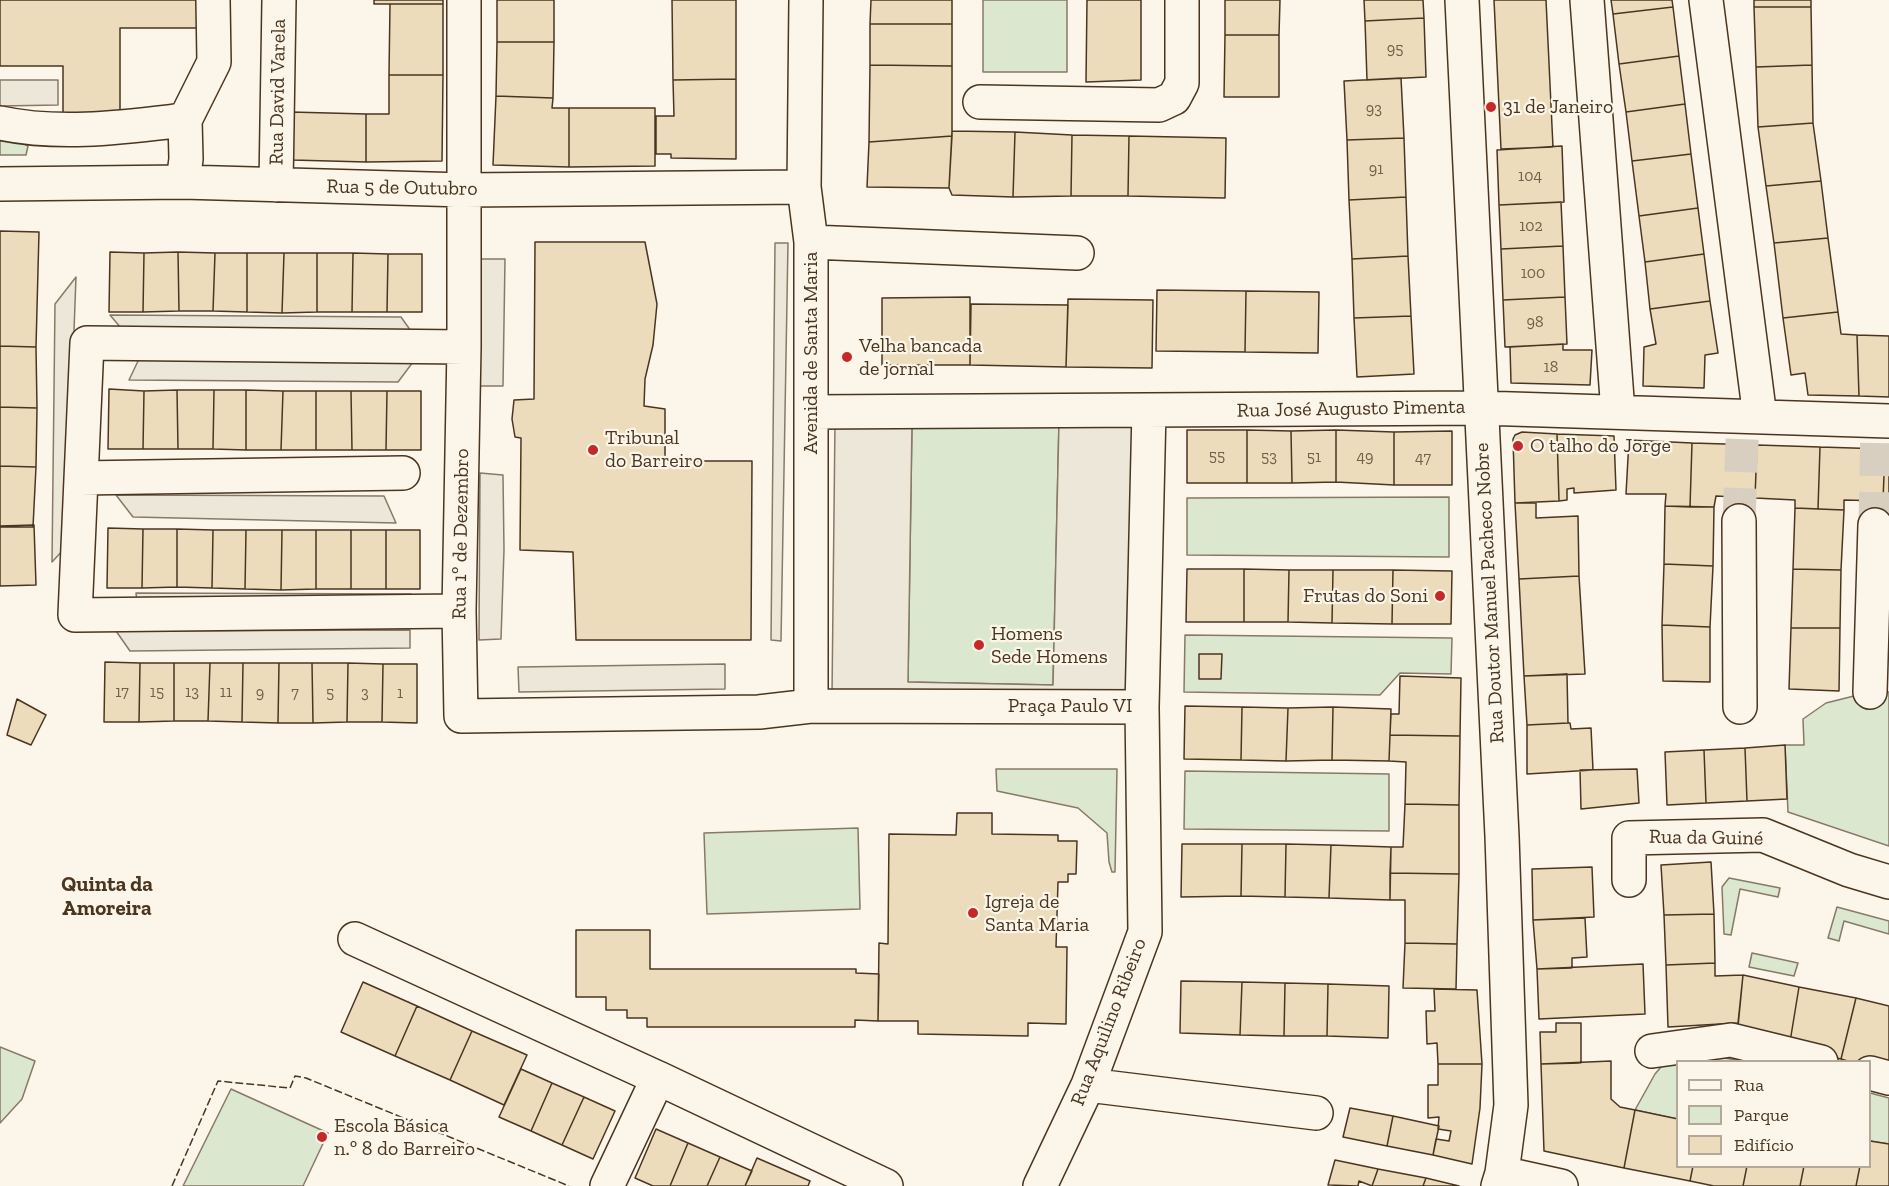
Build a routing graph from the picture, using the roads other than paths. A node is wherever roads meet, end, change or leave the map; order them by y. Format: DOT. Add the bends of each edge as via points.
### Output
graph roads {
  1 [pos="213,0"];
  2 [pos="279,0"];
  3 [pos="464,0"];
  4 [pos="806,0"];
  5 [pos="1182,0"];
  6 [pos="1462,0"];
  7 [pos="1587,0"];
  8 [pos="1706,0"];
  9 [pos="980,102"];
  10 [pos="185,120"];
  11 [pos="0,123"];
  12 [pos="183,182"];
  13 [pos="0,184"];
  14 [pos="276,184"];
  15 [pos="804,187"];
  16 [pos="464,190"];
  17 [pos="811,242"];
  18 [pos="1077,253"];
  19 [pos="464,347"];
  20 [pos="1481,408"];
  21 [pos="1149,410"];
  22 [pos="812,412"];
  23 [pos="1618,412"];
  24 [pos="1760,417"];
  25 [pos="1889,421"];
  26 [pos="404,473"];
  27 [pos="81,478"];
  28 [pos="1740,520"];
  29 [pos="1875,525"];
  30 [pos="459,611"];
  31 [pos="1870,693"];
  32 [pos="811,706"];
  33 [pos="1142,707"];
  34 [pos="1740,707"];
  35 [pos="1629,880"];
  36 [pos="1889,882"];
  37 [pos="355,939"];
  38 [pos="1653,1051"];
  39 [pos="1813,1060"];
  40 [pos="1871,1074"];
  41 [pos="658,1078"];
  42 [pos="1889,1078"];
  43 [pos="1088,1085"];
  44 [pos="1317,1113"];
  45 [pos="1500,1180"];
  46 [pos="607,1186"];
  47 [pos="886,1186"];
  48 [pos="1040,1186"];
  49 [pos="1561,1186"];
  1 -- 10 [label="street" via="214,62"];
  2 -- 14 [label="street, Rua David Varela"];
  3 -- 16 [label="street, Rua 1º de Dezembro"];
  4 -- 15 [label="street, Avenida de Santa Maria"];
  5 -- 9 [label="street" via="1182,83 1174,98 1159,105"];
  6 -- 20 [label="street, Rua Doutor Manuel Pacheco Nobre"];
  7 -- 23 [label="street"];
  8 -- 24 [label="street"];
  10 -- 11 [label="street" via="104,129 25,129"];
  10 -- 12 [label="street"];
  12 -- 13 [label="street, Rua 5 de Outubro"];
  12 -- 14 [label="street, Rua 5 de Outubro"];
  14 -- 16 [label="street, Rua 5 de Outubro"];
  15 -- 16 [label="street, Rua 5 de Outubro"];
  15 -- 17 [label="street, Avenida de Santa Maria"];
  16 -- 19 [label="street, Rua 1º de Dezembro"];
  17 -- 18 [label="street"];
  17 -- 22 [label="street, Avenida de Santa Maria"];
  19 -- 27 [label="street" via="87,343"];
  19 -- 30 [label="street, Rua 1º de Dezembro"];
  20 -- 21 [label="street, Rua José Augusto Pimenta"];
  20 -- 23 [label="street, Rua José Augusto Pimenta"];
  20 -- 45 [label="street, Rua Doutor Manuel Pacheco Nobre" via="1511,1094"];
  21 -- 22 [label="street, Rua José Augusto Pimenta"];
  21 -- 33 [label="street, Praça Paulo VI"];
  22 -- 32 [label="street, Avenida de Santa Maria"];
  23 -- 24 [label="street, Rua José Augusto Pimenta"];
  24 -- 25 [label="street, Rua José Augusto Pimenta"];
  26 -- 27 [label="street"];
  27 -- 30 [label="street" via="75,615"];
  28 -- 34 [label="street"];
  29 -- 31 [label="street"];
  30 -- 32 [label="street, Rua 1º de Dezembro" via="461,716 749,713"];
  32 -- 33 [label="street, Praça Paulo VI"];
  33 -- 43 [label="street, Rua Aquilino Ribeiro" via="1145,932"];
  35 -- 36 [label="street, Rua da Guiné" via="1629,838 1764,835"];
  37 -- 41 [label="street"];
  38 -- 39 [label="street" via="1731,1040"];
  40 -- 42 [label="street"];
  41 -- 46 [label="street"];
  41 -- 47 [label="street"];
  43 -- 44 [label="street"];
  43 -- 48 [label="street, Rua Aquilino Ribeiro"];
  45 -- 49 [label="street"];
}
